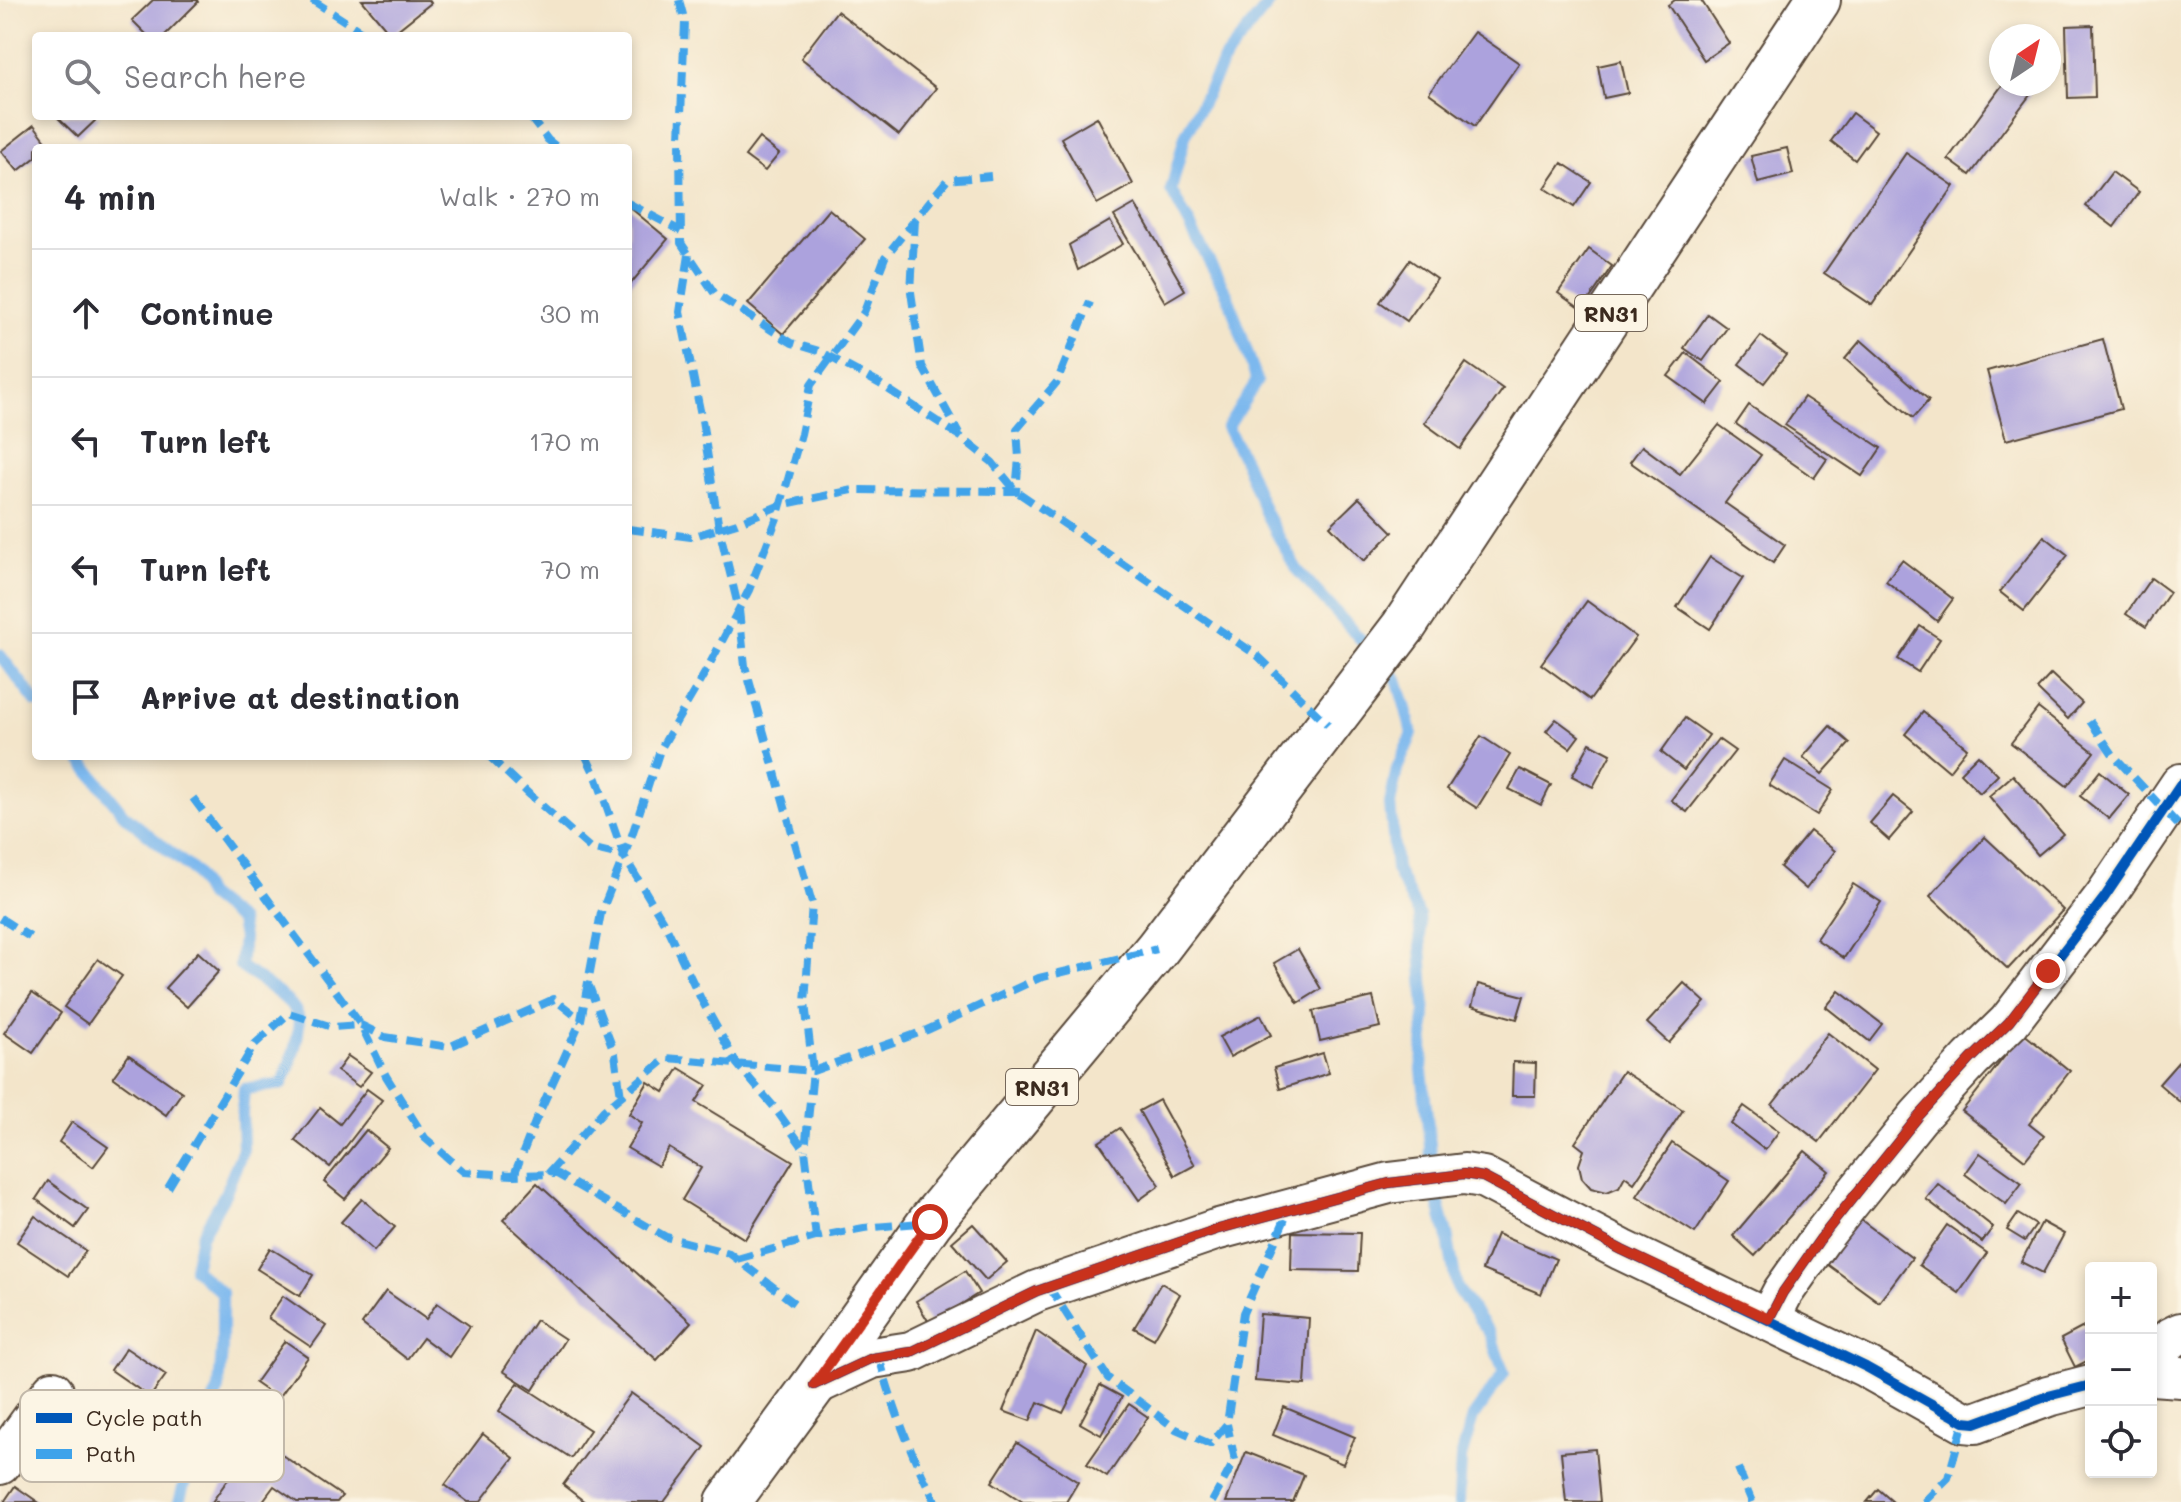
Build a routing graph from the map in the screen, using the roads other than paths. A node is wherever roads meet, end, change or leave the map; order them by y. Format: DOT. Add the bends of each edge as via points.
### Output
graph roads {
  1 [pos="1818,0"];
  2 [pos="2181,784"];
  3 [pos="1769,1319"];
  4 [pos="2181,1333"];
  5 [pos="2157,1352"];
  6 [pos="2157,1375"];
  7 [pos="2181,1377"];
  8 [pos="814,1385"];
  9 [pos="2085,1387"];
  10 [pos="20,1436"];
  11 [pos="0,1464"];
  12 [pos="728,1502"];
  1 -- 8 [label="main road, RN31" via="1404,626 1157,949 930,1222"];
  2 -- 3 [label="street" via="2104,898 2009,1022 1891,1150 1821,1238"];
  3 -- 8 [label="street" via="1483,1177 1464,1174 1389,1183 1215,1230 1037,1291 911,1352 872,1358"];
  3 -- 9 [label="street" via="1964,1422 1975,1423"];
  4 -- 5 [label="street"];
  6 -- 7 [label="street"];
  8 -- 12 [label="main road, RN31"];
  10 -- 11 [label="street"];
}
